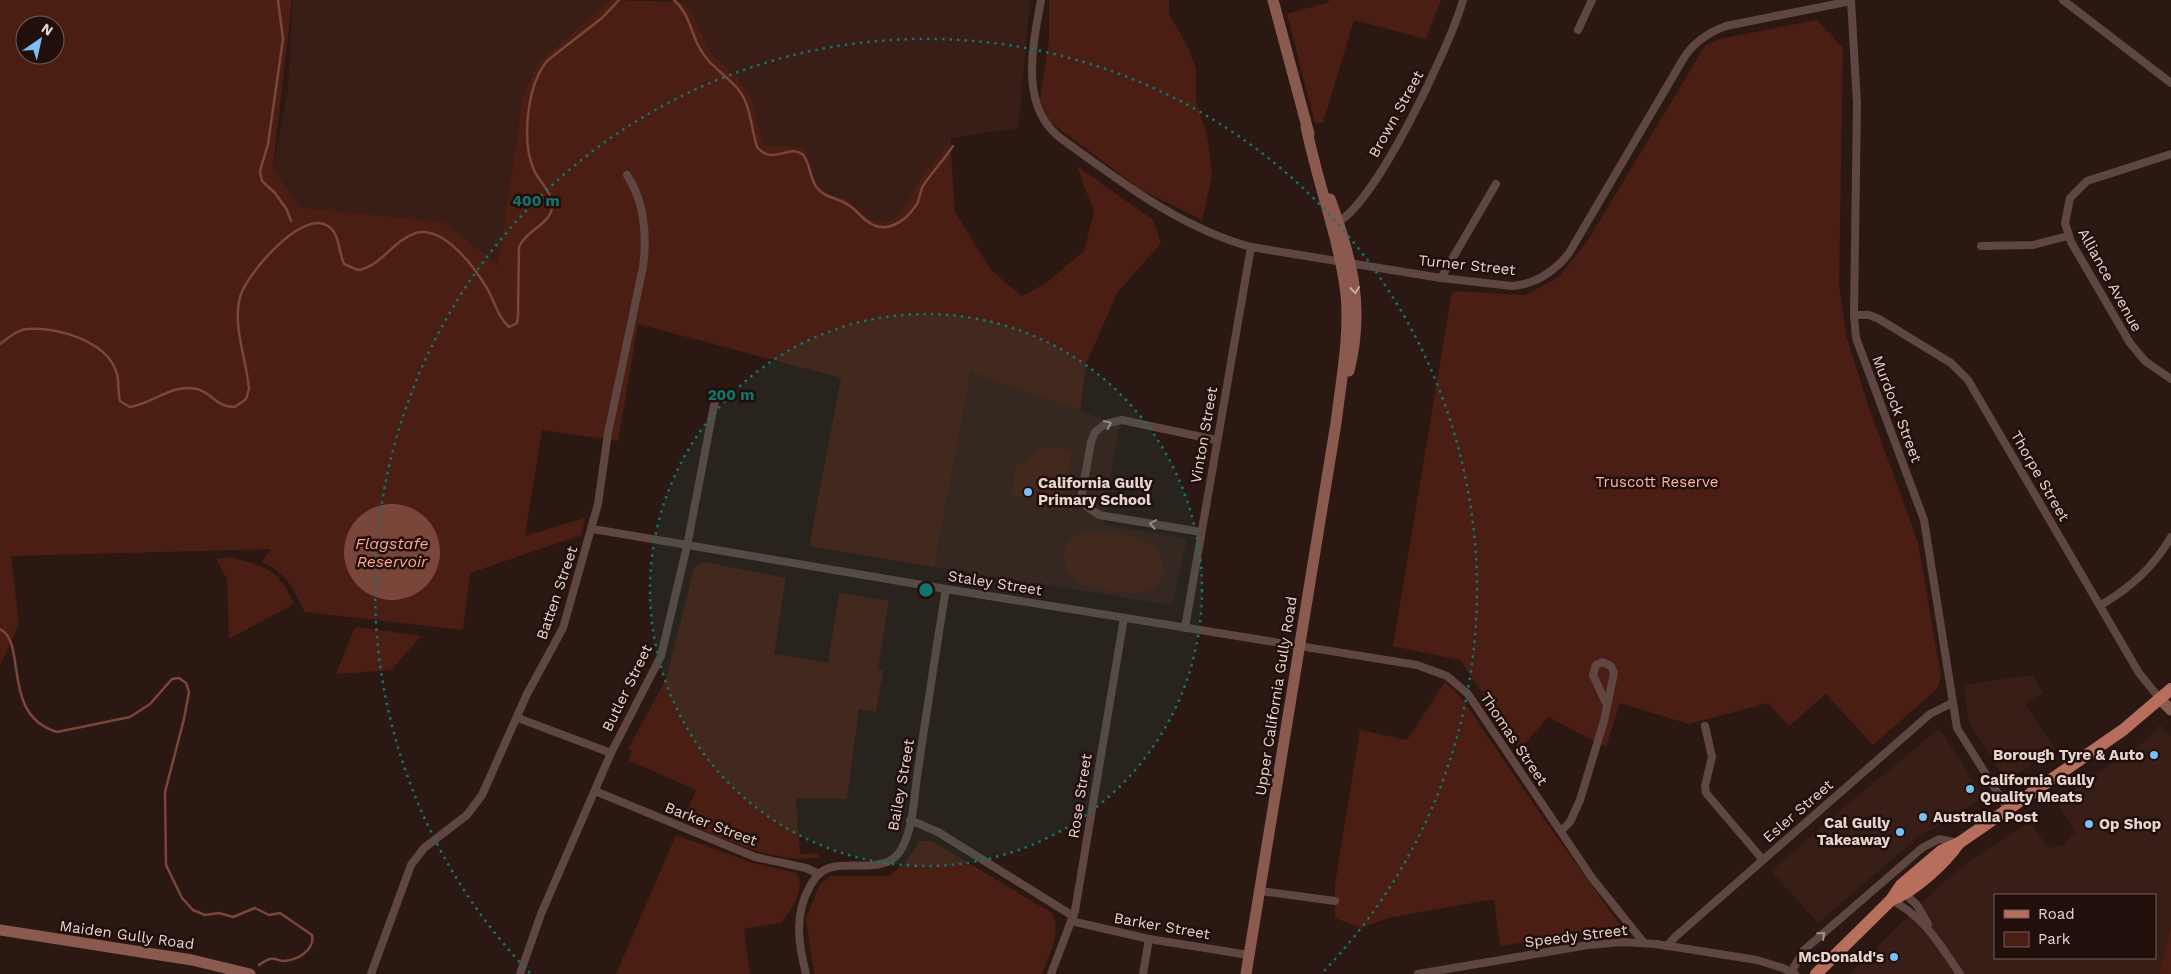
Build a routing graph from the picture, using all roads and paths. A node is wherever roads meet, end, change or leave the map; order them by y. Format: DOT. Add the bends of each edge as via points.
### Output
graph roads {
  1 [pos="1041,0"];
  2 [pos="1273,0"];
  3 [pos="1463,0"];
  4 [pos="1592,0"];
  5 [pos="1851,0"];
  6 [pos="2063,0"];
  7 [pos="1578,30"];
  8 [pos="2171,83"];
  9 [pos="2171,154"];
  10 [pos="627,175"];
  11 [pos="1496,184"];
  12 [pos="1335,224"];
  13 [pos="2068,236"];
  14 [pos="1981,246"];
  15 [pos="1251,247"];
  16 [pos="1346,264"];
  17 [pos="1440,278"];
  18 [pos="1854,315"];
  19 [pos="2171,379"];
  20 [pos="715,400"];
  21 [pos="1216,440"];
  22 [pos="592,529"];
  23 [pos="1201,532"];
  24 [pos="2171,536"];
  25 [pos="687,546"];
  26 [pos="946,589"];
  27 [pos="2100,606"];
  28 [pos="1124,618"];
  29 [pos="1184,628"];
  30 [pos="1300,646"];
  31 [pos="2171,689"];
  32 [pos="2160,699"];
  33 [pos="1606,703"];
  34 [pos="1952,703"];
  35 [pos="2171,710"];
  36 [pos="518,718"];
  37 [pos="1705,726"];
  38 [pos="611,753"];
  39 [pos="595,791"];
  40 [pos="2007,808"];
  41 [pos="910,820"];
  42 [pos="1561,831"];
  43 [pos="1959,843"];
  44 [pos="1763,860"];
  45 [pos="819,874"];
  46 [pos="1260,891"];
  47 [pos="1898,894"];
  48 [pos="1335,901"];
  49 [pos="1072,918"];
  50 [pos="0,930"];
  51 [pos="1932,933"];
  52 [pos="1149,939"];
  53 [pos="1644,943"];
  54 [pos="1667,946"];
  55 [pos="1249,955"];
  56 [pos="1793,973"];
  57 [pos="250,974"];
  58 [pos="371,974"];
  59 [pos="520,974"];
  60 [pos="806,974"];
  61 [pos="1051,974"];
  62 [pos="1143,974"];
  63 [pos="1246,974"];
  64 [pos="1418,974"];
  65 [pos="1816,974"];
  66 [pos="1960,974"];
  1 -- 15 [label="street, Turner Street" via="1033,92 1044,122 1059,137 1143,198 1221,237"];
  2 -- 12 [label="street, Upper California Gully Road"];
  3 -- 12 [label="street, Brown Street" via="1440,62 1414,111 1365,196 1348,216"];
  4 -- 7 [label="street"];
  5 -- 17 [label="street, Turner Street" via="1726,26 1696,43 1568,253 1543,277 1512,286"];
  5 -- 18 [label="street, Murdock Street" via="1857,103"];
  6 -- 8 [label="street"];
  9 -- 13 [label="street, Alliance Avenue" via="2082,184 2070,198 2066,210"];
  10 -- 22 [label="street, Batten Street" via="639,203 645,247"];
  11 -- 17 [label="street"];
  12 -- 16 [label="street, Upper California Gully Road"];
  13 -- 14 [label="street" via="2033,245"];
  13 -- 19 [label="street, Alliance Avenue" via="2134,350"];
  15 -- 16 [label="street, Turner Street"];
  15 -- 21 [label="street, Vinton Street"];
  16 -- 17 [label="street, Turner Street"];
  16 -- 30 [label="street, Upper California Gully Road" via="1357,304 1356,336 1336,423"];
  18 -- 27 [label="street, Thorpe Street" via="1879,319 1951,363 1968,380"];
  18 -- 34 [label="street, Murdock Street" via="1857,344 1924,520"];
  20 -- 25 [label="street, Butler Street"];
  21 -- 23 [label="street, Vinton Street"];
  23 -- 21 [label="street, one-way" via="1099,515 1086,506 1082,493 1093,437 1099,428 1112,422 1129,421"];
  22 -- 25 [label="street, Staley Street"];
  22 -- 36 [label="street, Batten Street" via="563,628 527,694"];
  23 -- 29 [label="street, Vinton Street"];
  24 -- 27 [label="street" via="2139,579"];
  25 -- 26 [label="street, Staley Street"];
  25 -- 38 [label="street, Butler Street" via="661,656"];
  26 -- 28 [label="street, Staley Street"];
  26 -- 41 [label="street, Bailey Street"];
  27 -- 32 [label="street, Thorpe Street" via="2143,680"];
  28 -- 29 [label="street, Staley Street"];
  28 -- 49 [label="street, Rose Street"];
  29 -- 30 [label="street, Staley Street"];
  30 -- 42 [label="street, Thomas Street" via="1417,665 1453,680 1468,694"];
  30 -- 46 [label="street, Upper California Gully Road"];
  31 -- 32 [label="main road"];
  32 -- 35 [label="street"];
  32 -- 40 [label="main road" via="2113,737"];
  33 -- 33 [label="street" via="1593,675 1596,665 1602,662 1611,666 1614,673"];
  33 -- 42 [label="street" via="1580,800 1570,822"];
  34 -- 40 [label="street, Murdock Street" via="1960,736"];
  34 -- 44 [label="street, Esler Street" via="1930,714"];
  36 -- 38 [label="street"];
  36 -- 58 [label="street, Batten Street" via="475,805 424,848 411,865"];
  37 -- 44 [label="street" via="1712,757 1706,793"];
  38 -- 39 [label="street, Butler Street"];
  39 -- 45 [label="street, Barker Street" via="741,852"];
  39 -- 59 [label="street, Butler Street" via="539,921"];
  40 -- 43 [label="main road"];
  41 -- 45 [label="street, Bailey Street" via="902,848 892,860 877,865 832,867"];
  41 -- 49 [label="street, Barker Street" via="938,832"];
  42 -- 53 [label="street, Thomas Street" via="1596,883"];
  43 -- 47 [label="main road" via="1944,860"];
  56 -- 43 [label="street, one-way" via="1804,950 1922,848 1939,839"];
  44 -- 54 [label="street, Esler Street"];
  45 -- 60 [label="street" via="807,891 799,916 799,947"];
  46 -- 48 [label="street"];
  46 -- 55 [label="street, Upper California Gully Road"];
  47 -- 51 [label="street"];
  47 -- 51 [label="street" via="1918,907"];
  47 -- 65 [label="main road"];
  49 -- 52 [label="street, Barker Street"];
  49 -- 61 [label="street, Rose Street"];
  50 -- 57 [label="street, Maiden Gully Road" via="192,960"];
  51 -- 66 [label="street"];
  52 -- 55 [label="street, Barker Street"];
  52 -- 62 [label="street"];
  53 -- 54 [label="street, Speedy Street"];
  53 -- 64 [label="street, Speedy Street" via="1595,944"];
  54 -- 56 [label="street, Speedy Street" via="1764,962"];
  55 -- 63 [label="street, Upper California Gully Road"];
}
